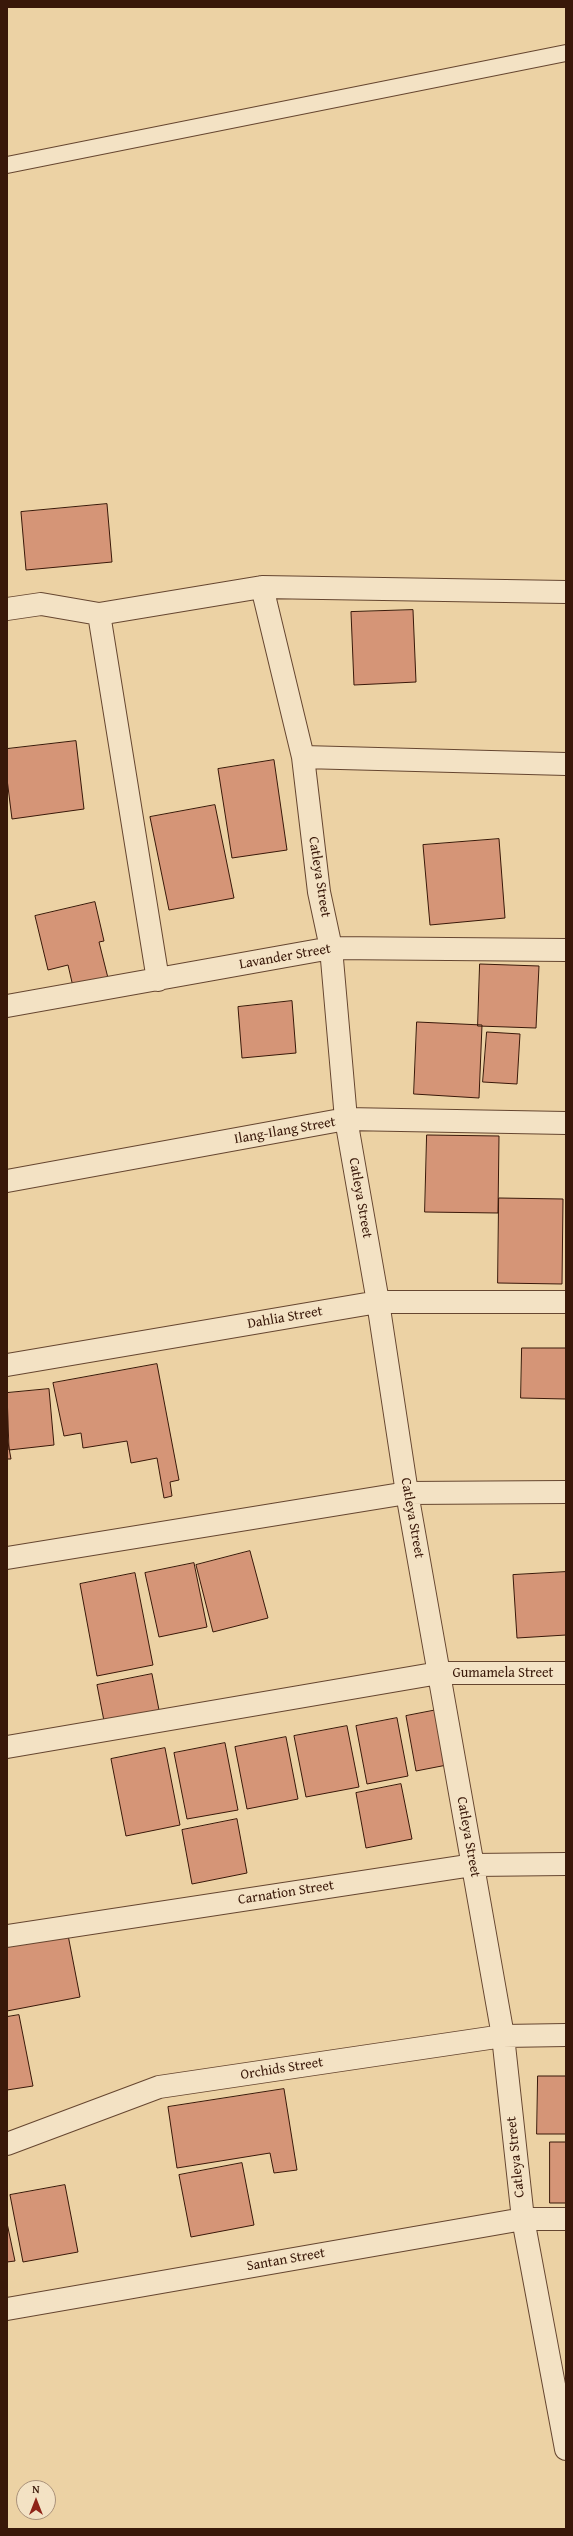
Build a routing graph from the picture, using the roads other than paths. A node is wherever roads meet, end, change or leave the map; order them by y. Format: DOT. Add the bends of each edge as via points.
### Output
graph roads {
  1 [pos="566,53"];
  2 [pos="7,165"];
  3 [pos="262,587"];
  4 [pos="566,592"];
  5 [pos="7,609"];
  6 [pos="99,614"];
  7 [pos="303,757"];
  8 [pos="566,764"];
  9 [pos="331,948"];
  10 [pos="566,950"];
  11 [pos="158,980"];
  12 [pos="7,1006"];
  13 [pos="346,1119"];
  14 [pos="566,1122"];
  15 [pos="7,1181"];
  16 [pos="378,1302"];
  17 [pos="566,1302"];
  18 [pos="7,1365"];
  19 [pos="407,1492"];
  20 [pos="566,1492"];
  21 [pos="7,1558"];
  22 [pos="439,1673"];
  23 [pos="566,1673"];
  24 [pos="7,1747"];
  25 [pos="566,1864"];
  26 [pos="473,1865"];
  27 [pos="7,1936"];
  28 [pos="566,2035"];
  29 [pos="503,2036"];
  30 [pos="7,2144"];
  31 [pos="523,2219"];
  32 [pos="566,2219"];
  33 [pos="7,2309"];
  34 [pos="562,2412"];
  35 [pos="566,2449"];
  1 -- 2 [label="lane"];
  3 -- 4 [label="street"];
  3 -- 6 [label="street"];
  3 -- 7 [label="street, Catleya Street"];
  5 -- 6 [label="street" via="41,604"];
  6 -- 11 [label="street"];
  7 -- 8 [label="street"];
  7 -- 9 [label="street, Catleya Street" via="319,892"];
  9 -- 10 [label="street, Lavander Street"];
  9 -- 11 [label="street, Lavander Street"];
  9 -- 13 [label="street, Catleya Street"];
  11 -- 12 [label="street, Lavander Street"];
  13 -- 14 [label="street, Ilang-Ilang Street"];
  13 -- 15 [label="street, Ilang-Ilang Street"];
  13 -- 16 [label="street, Catleya Street"];
  16 -- 17 [label="street, Dahlia Street"];
  16 -- 18 [label="street, Dahlia Street"];
  16 -- 19 [label="street, Catleya Street"];
  19 -- 20 [label="street"];
  19 -- 21 [label="street"];
  19 -- 22 [label="street, Catleya Street"];
  22 -- 23 [label="street, Gumamela Street"];
  22 -- 24 [label="street, Gumamela Street"];
  22 -- 26 [label="street, Catleya Street"];
  25 -- 26 [label="street, Carnation Street"];
  26 -- 27 [label="street, Carnation Street"];
  26 -- 29 [label="street, Catleya Street"];
  28 -- 29 [label="street, Orchids Street"];
  29 -- 30 [label="street, Orchids Street" via="159,2087"];
  29 -- 31 [label="street, Catleya Street"];
  31 -- 32 [label="street, Santan Street"];
  31 -- 33 [label="street, Santan Street"];
  31 -- 34 [label="street, Catleya Street"];
  34 -- 35 [label="street, Catleya Street"];
}
